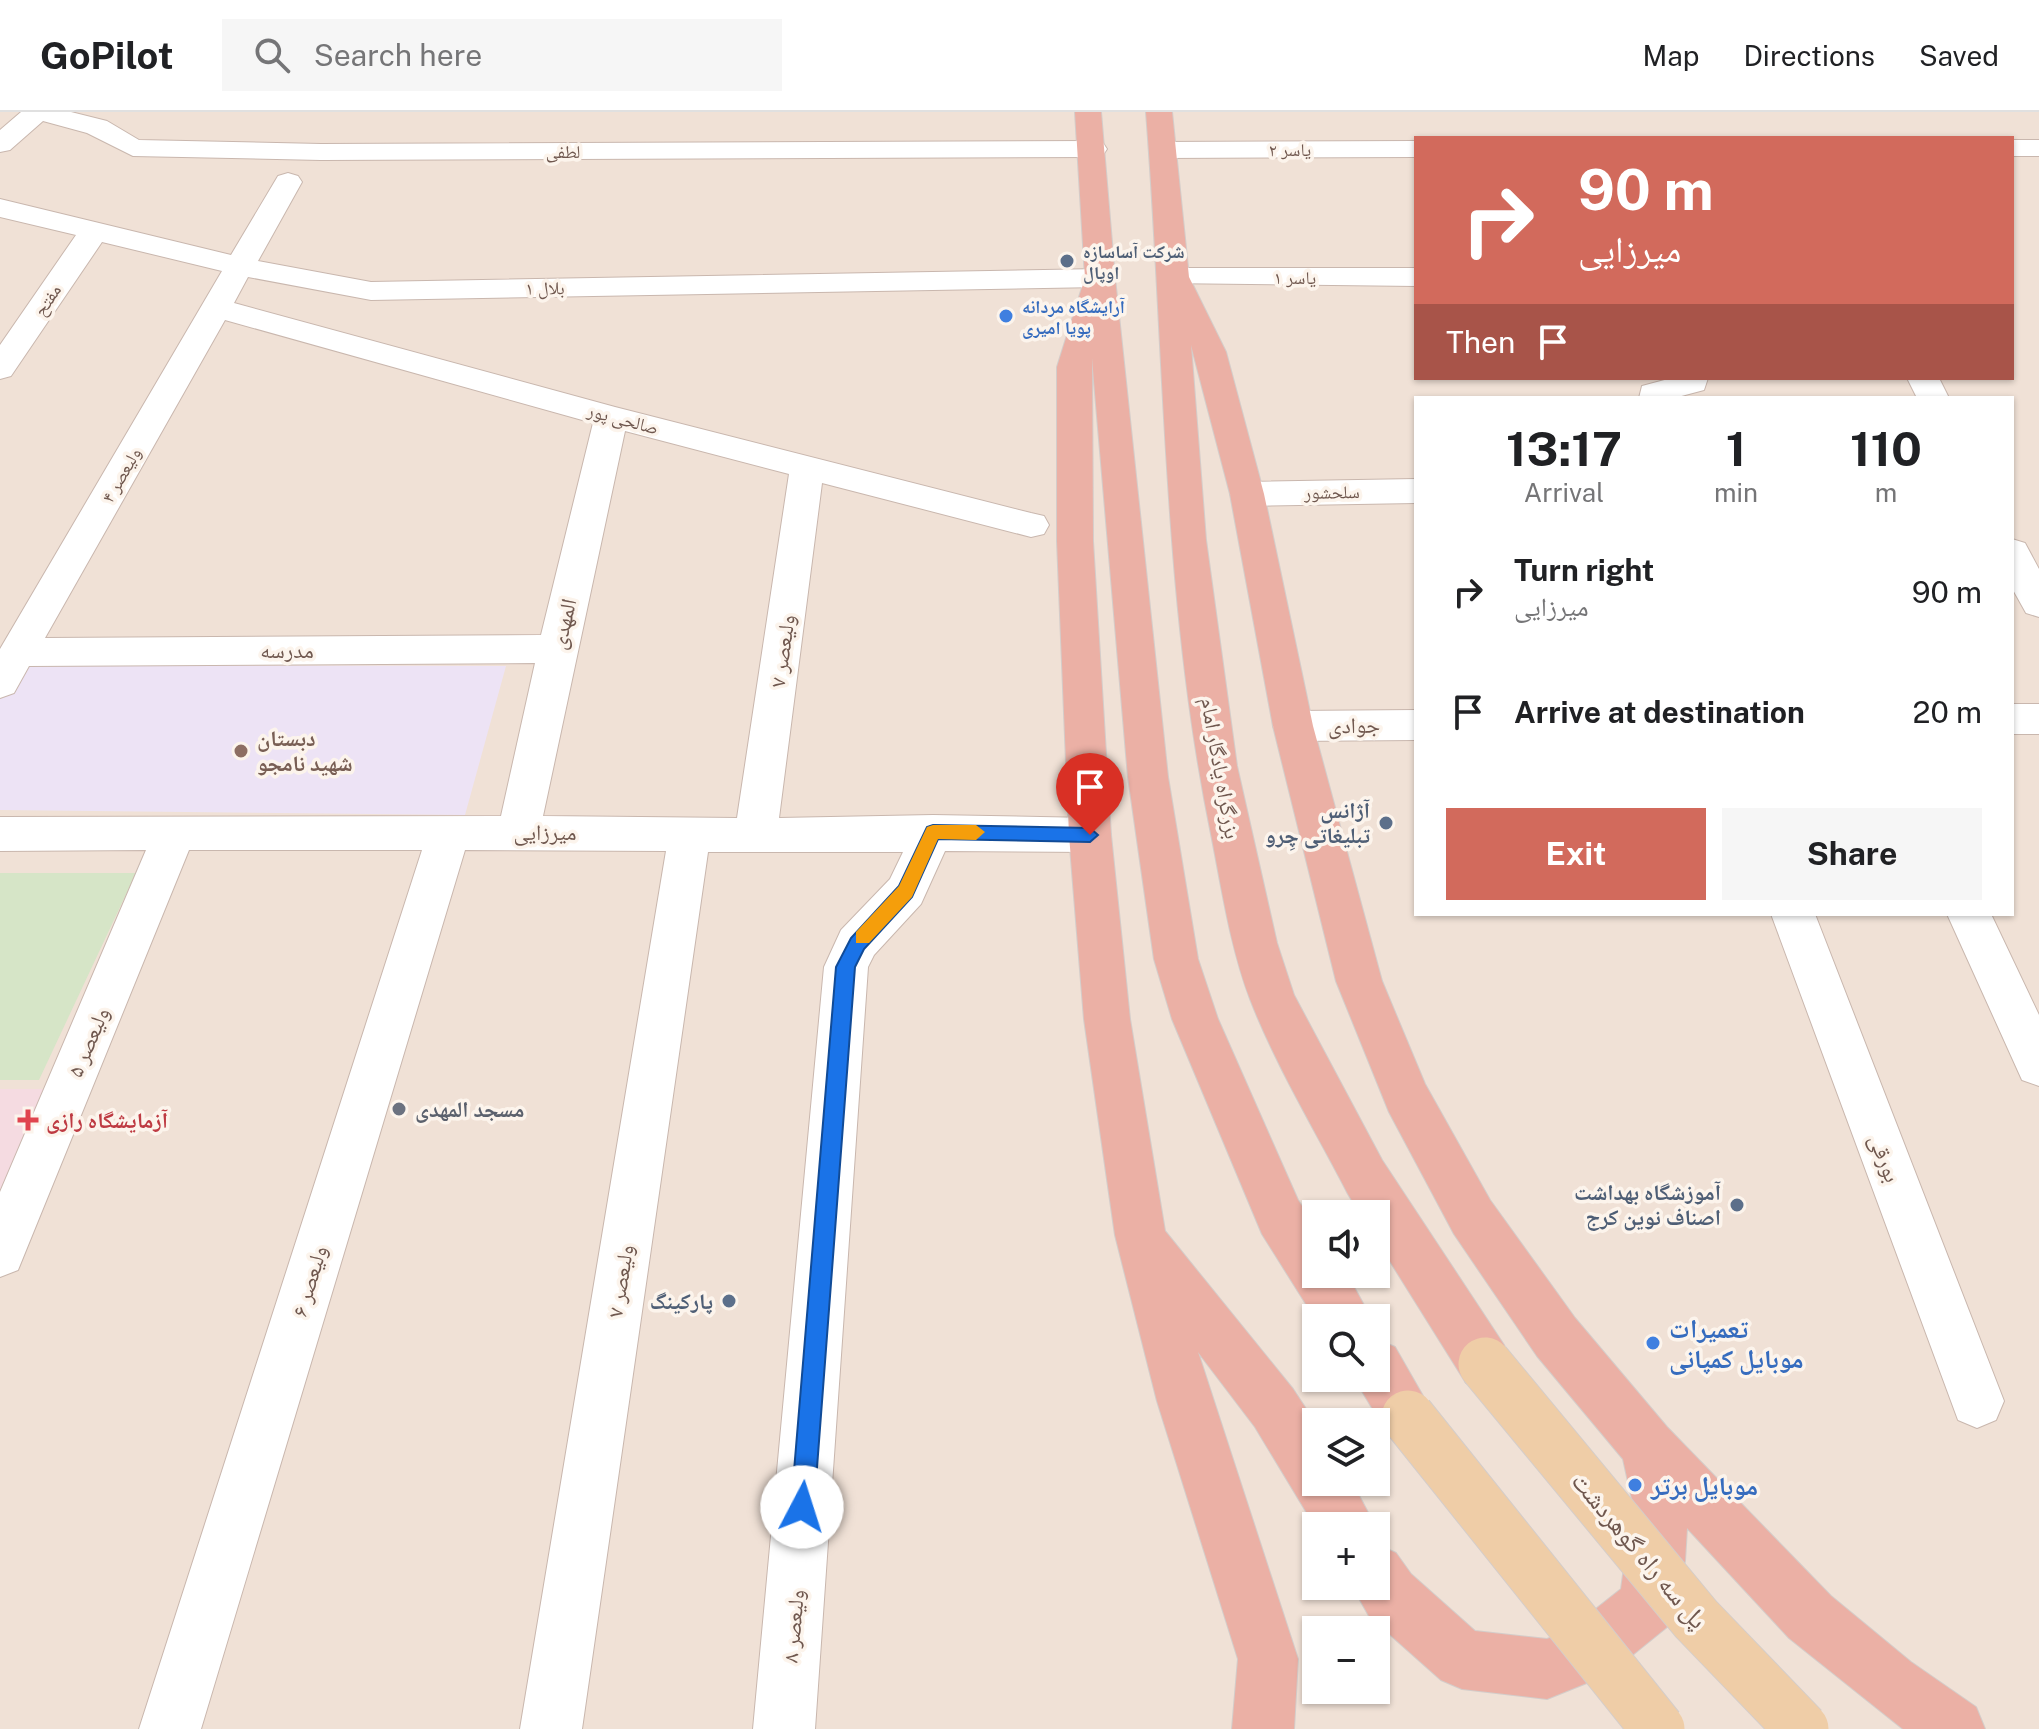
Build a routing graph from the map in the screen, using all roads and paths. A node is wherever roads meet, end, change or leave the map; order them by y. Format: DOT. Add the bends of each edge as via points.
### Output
graph roads {
  1 [pos="38,112"];
  2 [pos="1088,112"];
  3 [pos="1159,112"];
  4 [pos="149,124"];
  5 [pos="0,144"];
  6 [pos="133,148"];
  7 [pos="2014,148"];
  8 [pos="2039,148"];
  9 [pos="1093,149"];
  10 [pos="1414,149"];
  11 [pos="1163,150"];
  12 [pos="288,182"];
  13 [pos="0,208"];
  14 [pos="94,231"];
  15 [pos="242,267"];
  16 [pos="1174,277"];
  17 [pos="1414,277"];
  18 [pos="1100,278"];
  19 [pos="218,308"];
  20 [pos="0,369"];
  21 [pos="1692,380"];
  22 [pos="1655,396"];
  23 [pos="611,417"];
  24 [pos="807,467"];
  25 [pos="1414,491"];
  26 [pos="1247,494"];
  27 [pos="1031,525"];
  28 [pos="2014,556"];
  29 [pos="2039,604"];
  30 [pos="557,649"];
  31 [pos="9,668"];
  32 [pos="2014,719"];
  33 [pos="2039,719"];
  34 [pos="1414,725"];
  35 [pos="1293,726"];
  36 [pos="519,831"];
  37 [pos="175,832"];
  38 [pos="449,832"];
  39 [pos="690,832"];
  40 [pos="933,832"];
  41 [pos="0,834"];
  42 [pos="756,835"];
  43 [pos="1090,835"];
  44 [pos="1794,916"];
  45 [pos="1970,916"];
  46 [pos="2039,1065"];
  47 [pos="1140,1235"];
  48 [pos="1302,1251"];
  49 [pos="0,1252"];
  50 [pos="1485,1364"];
  51 [pos="1390,1388"];
  52 [pos="1977,1401"];
  53 [pos="1408,1417"];
  54 [pos="1648,1446"];
  55 [pos="1302,1453"];
  56 [pos="1390,1595"];
  57 [pos="170,1729"];
  58 [pos="551,1729"];
  59 [pos="784,1729"];
  60 [pos="1263,1729"];
  61 [pos="1658,1729"];
  62 [pos="1802,1729"];
  63 [pos="1954,1729"];
  1 -- 5 [label="street"];
  1 -- 6 [label="street, لطفی" via="97,127"];
  2 -- 9 [label="highway"];
  3 -- 11 [label="highway, بزرگراه یادگار امام"];
  4 -- 6 [label="street"];
  6 -- 9 [label="street, لطفی"];
  7 -- 8 [label="street"];
  9 -- 18 [label="highway"];
  10 -- 11 [label="street, یاسر ۲"];
  11 -- 16 [label="highway, بزرگراه یادگار امام"];
  12 -- 15 [label="street, ولیعصر ۴"];
  13 -- 14 [label="street, بلال ۱"];
  14 -- 15 [label="street, بلال ۱"];
  14 -- 20 [label="street, مفتح"];
  15 -- 18 [label="street, بلال ۱" via="371,291"];
  15 -- 19 [label="street, ولیعصر ۴"];
  16 -- 17 [label="street, یاسر ۱"];
  16 -- 26 [label="highway" via="1210,352"];
  16 -- 50 [label="highway, بزرگراه یادگار امام" via="1188,540 1217,766 1255,943 1273,999 1365,1177"];
  18 -- 43 [label="highway" via="1073,367 1075,541"];
  18 -- 48 [label="highway" via="1148,777 1176,959 1195,1019 1280,1217"];
  19 -- 23 [label="street, صالحی پور"];
  19 -- 31 [label="street, ولیعصر ۴"];
  21 -- 22 [label="street"];
  23 -- 24 [label="street, صالحی پور"];
  23 -- 30 [label="street, المهدی"];
  24 -- 27 [label="street, صالحی پور"];
  24 -- 42 [label="street, ولیعصر ۷"];
  25 -- 26 [label="street, سلحشور"];
  26 -- 35 [label="highway"];
  28 -- 29 [label="street"];
  30 -- 31 [label="street, مدرسه"];
  30 -- 36 [label="street, المهدی"];
  32 -- 33 [label="street"];
  34 -- 35 [label="street, جوادی"];
  35 -- 54 [label="highway" via="1359,981 1406,1096 1472,1217 1556,1337"];
  36 -- 38 [label="street, میرزایی"];
  36 -- 39 [label="street, میرزایی"];
  37 -- 38 [label="street, میرزایی"];
  37 -- 41 [label="street, میرزایی"];
  37 -- 49 [label="street, ولیعصر ۵"];
  38 -- 57 [label="street, ولیعصر ۶"];
  39 -- 42 [label="street, میرزایی"];
  39 -- 58 [label="street, ولیعصر ۷"];
  40 -- 42 [label="street, میرزایی"];
  40 -- 43 [label="street, میرزایی"];
  40 -- 59 [label="street, ولیعصر ۸" via="906,891 857,943 846,967"];
  43 -- 47 [label="highway" via="1107,1019"];
  44 -- 52 [label="street, بورقی"];
  45 -- 46 [label="street"];
  47 -- 55 [label="highway" via="1274,1408"];
  47 -- 60 [label="highway" via="1184,1401 1268,1659"];
  50 -- 62 [label="main road, پل سه راه گوهردشت, bridge" via="1696,1619"];
  51 -- 53 [label="highway"];
  53 -- 61 [label="main road, bridge"];
  54 -- 56 [label="highway" via="1661,1504 1646,1606 1588,1653 1547,1669 1462,1659"];
  54 -- 63 [label="highway" via="1810,1617"];
}
